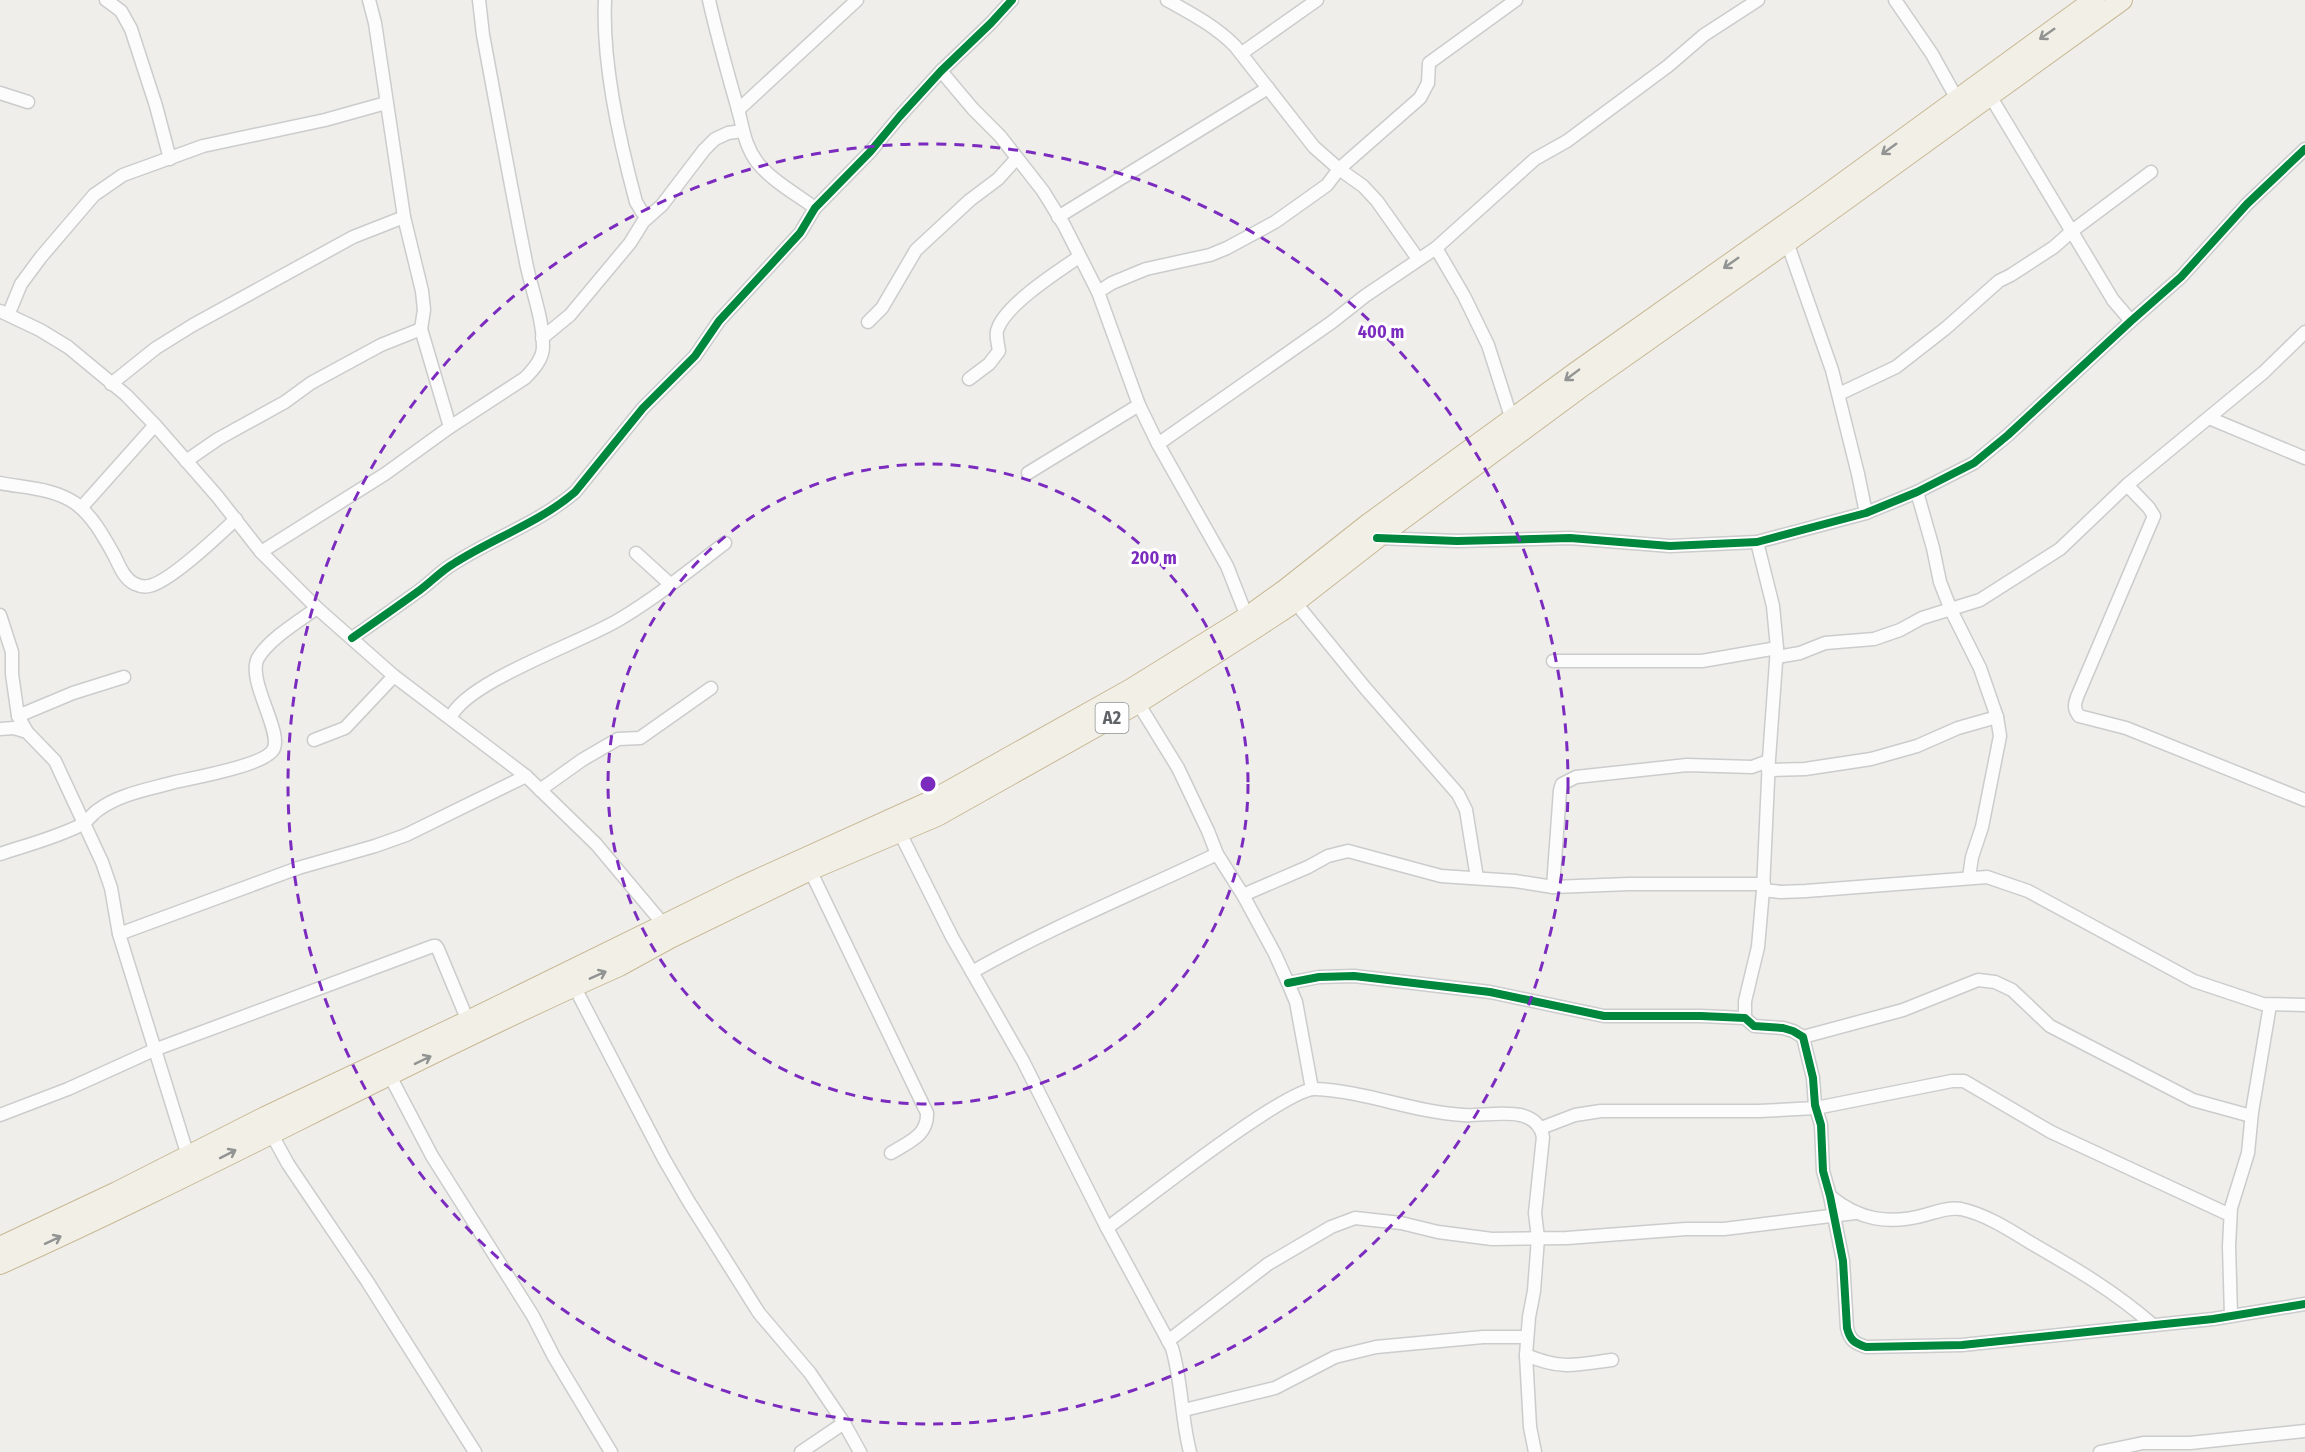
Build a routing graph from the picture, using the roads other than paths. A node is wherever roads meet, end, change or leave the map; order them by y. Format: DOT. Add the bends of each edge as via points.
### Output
graph roads {
  1 [pos="106,0"];
  2 [pos="369,0"];
  3 [pos="479,0"];
  4 [pos="605,0"];
  5 [pos="709,0"];
  6 [pos="857,0"];
  7 [pos="1012,0"];
  8 [pos="1167,0"];
  9 [pos="1317,0"];
  10 [pos="1516,0"];
  11 [pos="1758,0"];
  12 [pos="1895,0"];
  13 [pos="2094,0"];
  14 [pos="2121,0"];
  15 [pos="1242,53"];
  16 [pos="941,71"];
  17 [pos="1268,88"];
  18 [pos="0,93"];
  19 [pos="1989,94"];
  20 [pos="1957,99"];
  21 [pos="28,102"];
  22 [pos="386,103"];
  23 [pos="738,110"];
  24 [pos="742,131"];
  25 [pos="2302,157"];
  26 [pos="1017,158"];
  27 [pos="170,159"];
  28 [pos="1339,169"];
  29 [pos="2151,172"];
  30 [pos="815,207"];
  31 [pos="649,215"];
  32 [pos="404,217"];
  33 [pos="1058,217"];
  34 [pos="2072,231"];
  35 [pos="1787,242"];
  36 [pos="1436,248"];
  37 [pos="1079,257"];
  38 [pos="1418,260"];
  39 [pos="1098,292"];
  40 [pos="4,312"];
  41 [pos="868,321"];
  42 [pos="2131,321"];
  43 [pos="421,329"];
  44 [pos="2305,332"];
  45 [pos="542,338"];
  46 [pos="969,379"];
  47 [pos="111,384"];
  48 [pos="1839,394"];
  49 [pos="1139,405"];
  50 [pos="2209,418"];
  51 [pos="1512,420"];
  52 [pos="155,425"];
  53 [pos="450,427"];
  54 [pos="1158,444"];
  55 [pos="2305,458"];
  56 [pos="186,461"];
  57 [pos="1028,473"];
  58 [pos="0,483"];
  59 [pos="2127,485"];
  60 [pos="1917,492"];
  61 [pos="81,508"];
  62 [pos="1866,513"];
  63 [pos="236,519"];
  64 [pos="1377,538"];
  65 [pos="1757,542"];
  66 [pos="725,543"];
  67 [pos="261,552"];
  68 [pos="636,553"];
  69 [pos="670,584"];
  70 [pos="1295,602"];
  71 [pos="317,608"];
  72 [pos="1951,610"];
  73 [pos="0,615"];
  74 [pos="1247,617"];
  75 [pos="352,638"];
  76 [pos="1777,653"];
  77 [pos="1553,661"];
  78 [pos="394,676"];
  79 [pos="124,677"];
  80 [pos="711,688"];
  81 [pos="1138,703"];
  82 [pos="18,716"];
  83 [pos="451,717"];
  84 [pos="1997,717"];
  85 [pos="0,729"];
  86 [pos="27,732"];
  87 [pos="314,740"];
  88 [pos="1768,766"];
  89 [pos="526,776"];
  90 [pos="540,790"];
  91 [pos="2305,800"];
  92 [pos="84,823"];
  93 [pos="899,831"];
  94 [pos="0,854"];
  95 [pos="1217,855"];
  96 [pos="810,870"];
  97 [pos="1477,878"];
  98 [pos="1969,878"];
  99 [pos="1553,887"];
  100 [pos="1764,887"];
  101 [pos="1243,895"];
  102 [pos="664,925"];
  103 [pos="119,934"];
  104 [pos="972,972"];
  105 [pos="1288,983"];
  106 [pos="574,986"];
  107 [pos="2270,1005"];
  108 [pos="2305,1005"];
  109 [pos="1745,1018"];
  110 [pos="468,1021"];
  111 [pos="1803,1037"];
  112 [pos="154,1050"];
  113 [pos="390,1076"];
  114 [pos="1312,1089"];
  115 [pos="1816,1108"];
  116 [pos="0,1115"];
  117 [pos="2251,1116"];
  118 [pos="1541,1128"];
  119 [pos="271,1133"];
  120 [pos="891,1153"];
  121 [pos="188,1156"];
  122 [pos="1830,1196"];
  123 [pos="1855,1213"];
  124 [pos="2230,1215"];
  125 [pos="1833,1217"];
  126 [pos="1107,1228"];
  127 [pos="1538,1238"];
  128 [pos="0,1247"];
  129 [pos="0,1264"];
  130 [pos="2305,1304"];
  131 [pos="2231,1315"];
  132 [pos="2153,1325"];
  133 [pos="1527,1337"];
  134 [pos="1168,1341"];
  135 [pos="1526,1355"];
  136 [pos="1612,1360"];
  137 [pos="1184,1410"];
  138 [pos="844,1423"];
  139 [pos="2305,1431"];
  140 [pos="475,1452"];
  141 [pos="611,1452"];
  142 [pos="801,1452"];
  143 [pos="860,1452"];
  144 [pos="1190,1452"];
  145 [pos="1535,1452"];
  146 [pos="2100,1452"];
  1 -- 27 [label="street" via="121,11 131,29"];
  2 -- 22 [label="street"];
  3 -- 45 [label="street"];
  4 -- 31 [label="street" via="604,20 619,128 636,202"];
  5 -- 23 [label="street"];
  6 -- 23 [label="street"];
  7 -- 16 [label="street"];
  8 -- 15 [label="street" via="1223,34"];
  9 -- 15 [label="street"];
  10 -- 28 [label="street" via="1429,63 1428,83 1420,98"];
  11 -- 36 [label="street" via="1704,34 1668,66 1566,141 1535,159"];
  12 -- 20 [label="street"];
  13 -- 20 [label="highway, A2, one-way"];
  14 -- 19 [label="highway, A2"];
  15 -- 17 [label="street"];
  16 -- 26 [label="street"];
  16 -- 30 [label="street"];
  17 -- 28 [label="street" via="1314,147"];
  17 -- 33 [label="street"];
  18 -- 21 [label="street"];
  19 -- 34 [label="street"];
  19 -- 35 [label="highway, A2"];
  20 -- 51 [label="highway, A2, one-way"];
  22 -- 27 [label="street" via="202,146"];
  22 -- 32 [label="street"];
  23 -- 24 [label="street"];
  24 -- 30 [label="street" via="758,164"];
  24 -- 31 [label="street" via="716,139 662,205"];
  25 -- 42 [label="street" via="2247,204 2181,277"];
  26 -- 33 [label="street" via="1043,190"];
  26 -- 41 [label="street" via="916,250 882,308"];
  27 -- 40 [label="street" via="123,176 94,195 21,284"];
  28 -- 38 [label="street" via="1377,201"];
  28 -- 39 [label="street" via="1304,202 1244,240 1210,255 1146,269"];
  29 -- 34 [label="street"];
  30 -- 75 [label="street" via="800,233 719,321 695,356 643,408 576,492 521,529 450,565"];
  31 -- 45 [label="street" via="570,315"];
  32 -- 43 [label="street" via="422,291"];
  32 -- 47 [label="street" via="353,237 192,325"];
  33 -- 37 [label="street"];
  34 -- 42 [label="street"];
  34 -- 48 [label="street" via="1999,281 1896,367"];
  35 -- 48 [label="street"];
  35 -- 64 [label="highway, A2"];
  36 -- 38 [label="street"];
  36 -- 51 [label="street" via="1488,345"];
  37 -- 39 [label="street"];
  37 -- 46 [label="street" via="1003,318 996,330 999,351"];
  38 -- 54 [label="street"];
  39 -- 49 [label="street"];
  40 -- 47 [label="street" via="68,348"];
  42 -- 60 [label="street" via="1974,463"];
  43 -- 53 [label="street"];
  43 -- 56 [label="street" via="381,345 311,383"];
  44 -- 50 [label="street"];
  45 -- 53 [label="street" via="541,356 525,378"];
  47 -- 52 [label="street"];
  48 -- 62 [label="street"];
  49 -- 54 [label="street"];
  49 -- 57 [label="street"];
  50 -- 55 [label="street"];
  50 -- 59 [label="street"];
  51 -- 74 [label="highway, A2"];
  52 -- 56 [label="street"];
  52 -- 61 [label="street"];
  53 -- 67 [label="street" via="385,474"];
  54 -- 74 [label="street" via="1227,566"];
  56 -- 63 [label="street"];
  58 -- 61 [label="street" via="38,489"];
  59 -- 72 [label="street" via="2060,549 1980,600"];
  59 -- 91 [label="street" via="2154,516 2077,697 2076,711 2079,716 2126,728"];
  60 -- 62 [label="street"];
  60 -- 72 [label="street"];
  61 -- 63 [label="street" via="103,535 128,580 141,587 150,586 175,570"];
  62 -- 65 [label="street"];
  63 -- 67 [label="street"];
  64 -- 65 [label="street" via="1570,538 1670,546"];
  64 -- 70 [label="highway, A2"];
  65 -- 76 [label="street" via="1773,606"];
  66 -- 69 [label="street"];
  67 -- 71 [label="street"];
  68 -- 69 [label="street"];
  69 -- 83 [label="street" via="620,620 477,691 454,709"];
  70 -- 81 [label="highway, A2"];
  70 -- 97 [label="street" via="1458,794 1467,810"];
  71 -- 75 [label="street"];
  71 -- 92 [label="street" via="281,635 257,660 255,668 264,708 275,738 272,752 240,766 130,794 98,810"];
  72 -- 76 [label="street" via="1874,639 1825,642 1800,653"];
  72 -- 84 [label="street"];
  73 -- 82 [label="street" via="12,652"];
  74 -- 102 [label="highway, A2" via="1131,689 931,801 803,857"];
  75 -- 78 [label="street"];
  76 -- 77 [label="street" via="1702,661"];
  76 -- 88 [label="street"];
  78 -- 83 [label="street"];
  78 -- 87 [label="street" via="345,728"];
  79 -- 82 [label="street"];
  80 -- 90 [label="street" via="640,738 618,739"];
  81 -- 93 [label="highway, A2" via="937,816"];
  81 -- 95 [label="street" via="1178,768"];
  82 -- 86 [label="street"];
  83 -- 89 [label="street"];
  84 -- 88 [label="street" via="1871,759 1805,770"];
  84 -- 98 [label="street" via="2000,736"];
  85 -- 86 [label="street"];
  86 -- 92 [label="street" via="55,761"];
  88 -- 99 [label="street" via="1653,767 1568,780 1560,790"];
  88 -- 100 [label="street"];
  89 -- 90 [label="street"];
  89 -- 103 [label="street" via="406,835 298,868"];
  90 -- 102 [label="street" via="596,844"];
  92 -- 94 [label="street"];
  92 -- 103 [label="street" via="107,874"];
  93 -- 96 [label="highway, A2"];
  93 -- 104 [label="street"];
  95 -- 101 [label="street"];
  95 -- 104 [label="street" via="1086,913"];
  106 -- 96 [label="highway, A2, one-way"];
  96 -- 120 [label="street" via="927,1113 927,1124 921,1133"];
  97 -- 99 [label="street"];
  97 -- 101 [label="street" via="1424,873 1344,852"];
  98 -- 100 [label="street" via="1781,892"];
  98 -- 107 [label="street" via="1987,877 2016,885 2194,981"];
  99 -- 100 [label="street"];
  100 -- 109 [label="street"];
  101 -- 105 [label="street"];
  102 -- 110 [label="highway, A2"];
  103 -- 112 [label="street"];
  104 -- 126 [label="street" via="1023,1061"];
  105 -- 109 [label="street" via="1354,976 1490,992 1604,1016"];
  105 -- 114 [label="street" via="1296,1002"];
  113 -- 106 [label="highway, A2, one-way"];
  106 -- 138 [label="street" via="689,1202 759,1313 810,1373"];
  107 -- 108 [label="street"];
  107 -- 117 [label="street"];
  109 -- 111 [label="street" via="1754,1026 1783,1028"];
  110 -- 112 [label="street" via="436,946"];
  110 -- 121 [label="highway, A2"];
  111 -- 115 [label="street"];
  111 -- 117 [label="street" via="1903,1010 1978,980 1995,982 2017,994 2050,1026 2193,1100"];
  112 -- 116 [label="street"];
  112 -- 121 [label="street"];
  113 -- 119 [label="highway, A2"];
  113 -- 141 [label="street" via="432,1156 533,1316"];
  114 -- 118 [label="street" via="1457,1115 1519,1114"];
  114 -- 126 [label="street" via="1246,1126"];
  115 -- 118 [label="street" via="1601,1111 1575,1115"];
  115 -- 122 [label="street"];
  115 -- 124 [label="street" via="1964,1081 2051,1132"];
  117 -- 124 [label="street" via="2248,1154"];
  118 -- 127 [label="street" via="1543,1147 1535,1213"];
  129 -- 119 [label="highway, A2, one-way"];
  119 -- 140 [label="street"];
  121 -- 128 [label="highway, A2"];
  122 -- 123 [label="street"];
  122 -- 125 [label="street"];
  123 -- 125 [label="street"];
  123 -- 132 [label="street" via="1875,1220 1897,1221 1948,1209 1974,1213 2087,1275 2124,1299"];
  124 -- 131 [label="street"];
  125 -- 127 [label="street" via="1724,1229"];
  125 -- 132 [label="street" via="1843,1261 1847,1328 1854,1343 1866,1347 1962,1345"];
  126 -- 134 [label="street"];
  127 -- 133 [label="street"];
  127 -- 134 [label="street" via="1492,1239 1371,1219 1344,1221 1268,1264"];
  130 -- 131 [label="street"];
  131 -- 132 [label="street"];
  133 -- 135 [label="street"];
  133 -- 137 [label="street" via="1376,1347 1335,1356 1275,1388"];
  134 -- 137 [label="street"];
  135 -- 136 [label="street" via="1561,1366"];
  135 -- 145 [label="street"];
  137 -- 144 [label="street"];
  138 -- 142 [label="street"];
  138 -- 143 [label="street"];
  139 -- 146 [label="street" via="2190,1443 2143,1443"];
}
